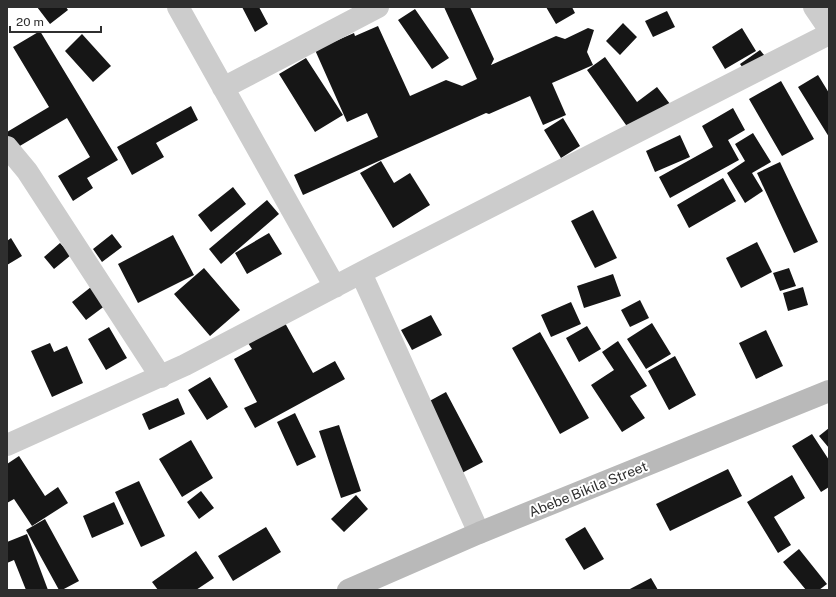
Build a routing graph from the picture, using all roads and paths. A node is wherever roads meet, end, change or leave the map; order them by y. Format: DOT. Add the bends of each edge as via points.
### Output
graph roads {
  1 [pos="178,7"];
  2 [pos="378,7"];
  3 [pos="814,7"];
  4 [pos="829,28"];
  5 [pos="829,34"];
  6 [pos="223,88"];
  7 [pos="7,147"];
  8 [pos="361,273"];
  9 [pos="335,287"];
  10 [pos="161,377"];
  11 [pos="829,391"];
  12 [pos="7,445"];
  13 [pos="479,533"];
  14 [pos="381,583"];
  15 [pos="348,590"];
  1 -- 6 [label="street"];
  2 -- 6 [label="street"];
  3 -- 4 [label="street"];
  5 -- 8 [label="street"];
  6 -- 9 [label="street"];
  7 -- 10 [label="street" via="27,171"];
  8 -- 9 [label="street"];
  8 -- 13 [label="street"];
  9 -- 10 [label="street"];
  10 -- 12 [label="street"];
  11 -- 13 [label="main road, Abebe Bikila Street"];
  13 -- 14 [label="main road, Abebe Bikila Street"];
  14 -- 15 [label="main road, Abebe Bikila Street"];
}
